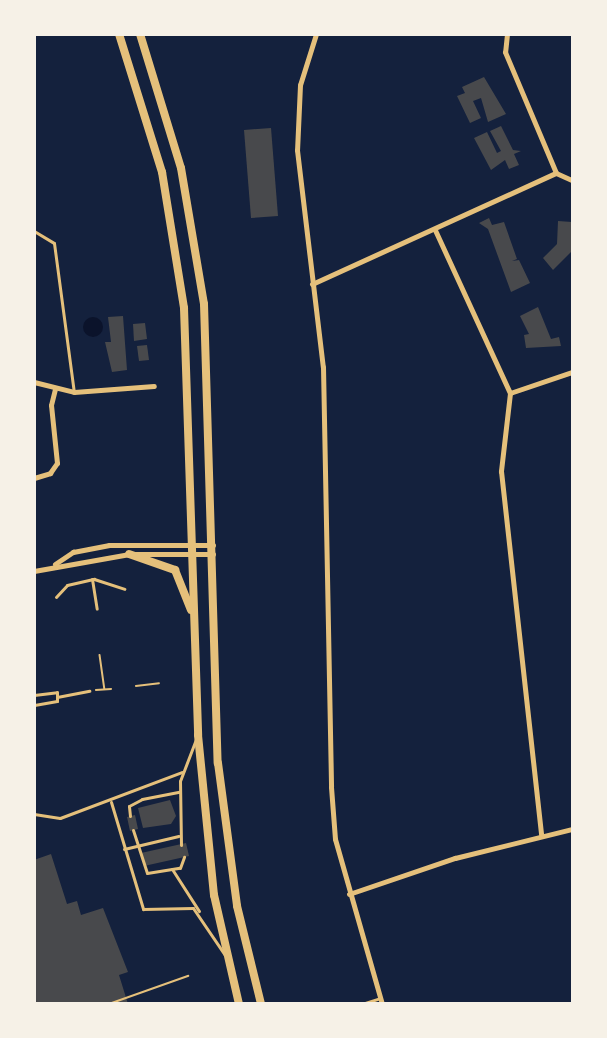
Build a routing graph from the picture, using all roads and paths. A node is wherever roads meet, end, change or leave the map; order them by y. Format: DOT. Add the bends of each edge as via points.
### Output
graph roads {
  1 [pos="119,34"];
  2 [pos="140,34"];
  3 [pos="316,34"];
  4 [pos="507,34"];
  5 [pos="556,173"];
  6 [pos="573,180"];
  7 [pos="435,230"];
  8 [pos="34,231"];
  9 [pos="312,284"];
  10 [pos="573,372"];
  11 [pos="34,382"];
  12 [pos="154,386"];
  13 [pos="55,389"];
  14 [pos="74,392"];
  15 [pos="510,393"];
  16 [pos="34,478"];
  17 [pos="193,547"];
  18 [pos="213,549"];
  19 [pos="129,554"];
  20 [pos="54,565"];
  21 [pos="34,571"];
  22 [pos="92,579"];
  23 [pos="124,589"];
  24 [pos="56,597"];
  25 [pos="97,609"];
  26 [pos="195,625"];
  27 [pos="100,655"];
  28 [pos="159,683"];
  29 [pos="136,686"];
  30 [pos="105,689"];
  31 [pos="111,689"];
  32 [pos="89,691"];
  33 [pos="34,695"];
  34 [pos="57,696"];
  35 [pos="34,705"];
  36 [pos="198,735"];
  37 [pos="182,772"];
  38 [pos="180,792"];
  39 [pos="111,802"];
  40 [pos="34,814"];
  41 [pos="130,816"];
  42 [pos="573,829"];
  43 [pos="133,830"];
  44 [pos="541,835"];
  45 [pos="178,836"];
  46 [pos="181,845"];
  47 [pos="137,846"];
  48 [pos="124,849"];
  49 [pos="184,857"];
  50 [pos="172,869"];
  51 [pos="349,894"];
  52 [pos="200,913"];
  53 [pos="227,959"];
  54 [pos="188,976"];
  55 [pos="381,1001"];
  56 [pos="109,1004"];
  57 [pos="238,1004"];
  58 [pos="261,1004"];
  59 [pos="362,1004"];
  1 -- 17 [label="main road" via="159,161 174,237 184,308"];
  2 -- 18 [label="main road" via="172,134 193,230 209,385"];
  3 -- 9 [label="street" via="303,66 297,108"];
  4 -- 5 [label="street" via="505,52"];
  5 -- 6 [label="street"];
  5 -- 7 [label="street"];
  7 -- 9 [label="street"];
  7 -- 15 [label="street"];
  8 -- 14 [label="lane" via="54,243"];
  9 -- 51 [label="street" via="323,367 331,787 335,839"];
  10 -- 15 [label="street"];
  11 -- 13 [label="street"];
  12 -- 14 [label="street"];
  13 -- 14 [label="street"];
  13 -- 16 [label="street" via="51,405 57,463 50,473"];
  15 -- 44 [label="street" via="501,471"];
  17 -- 18 [label="street"];
  17 -- 19 [label="street"];
  17 -- 20 [label="street" via="109,545 74,552"];
  17 -- 26 [label="main road"];
  18 -- 58 [label="main road" via="224,818 248,964"];
  19 -- 20 [label="street"];
  19 -- 26 [label="main road" via="175,570"];
  20 -- 21 [label="street"];
  22 -- 23 [label="lane"];
  22 -- 24 [label="lane" via="67,585"];
  22 -- 25 [label="lane"];
  26 -- 36 [label="main road"];
  27 -- 30 [label="path"];
  28 -- 29 [label="path"];
  30 -- 31 [label="path"];
  30 -- 32 [label="path"];
  32 -- 34 [label="lane"];
  33 -- 34 [label="lane"];
  34 -- 35 [label="lane"];
  36 -- 37 [label="lane"];
  36 -- 53 [label="main road" via="214,895"];
  37 -- 38 [label="lane"];
  37 -- 39 [label="lane"];
  38 -- 41 [label="lane" via="142,799 129,806"];
  38 -- 45 [label="lane" via="183,813"];
  39 -- 40 [label="lane" via="60,819"];
  39 -- 48 [label="lane"];
  42 -- 44 [label="street"];
  43 -- 47 [label="lane"];
  44 -- 51 [label="street"];
  45 -- 46 [label="lane"];
  45 -- 47 [label="lane"];
  47 -- 48 [label="lane"];
  47 -- 50 [label="lane" via="147,873"];
  48 -- 52 [label="lane" via="143,909 184,906"];
  49 -- 50 [label="lane" via="183,866"];
  50 -- 52 [label="lane"];
  51 -- 55 [label="street"];
  52 -- 53 [label="lane"];
  53 -- 57 [label="main road"];
  54 -- 56 [label="path"];
  55 -- 59 [label="lane"];
}
